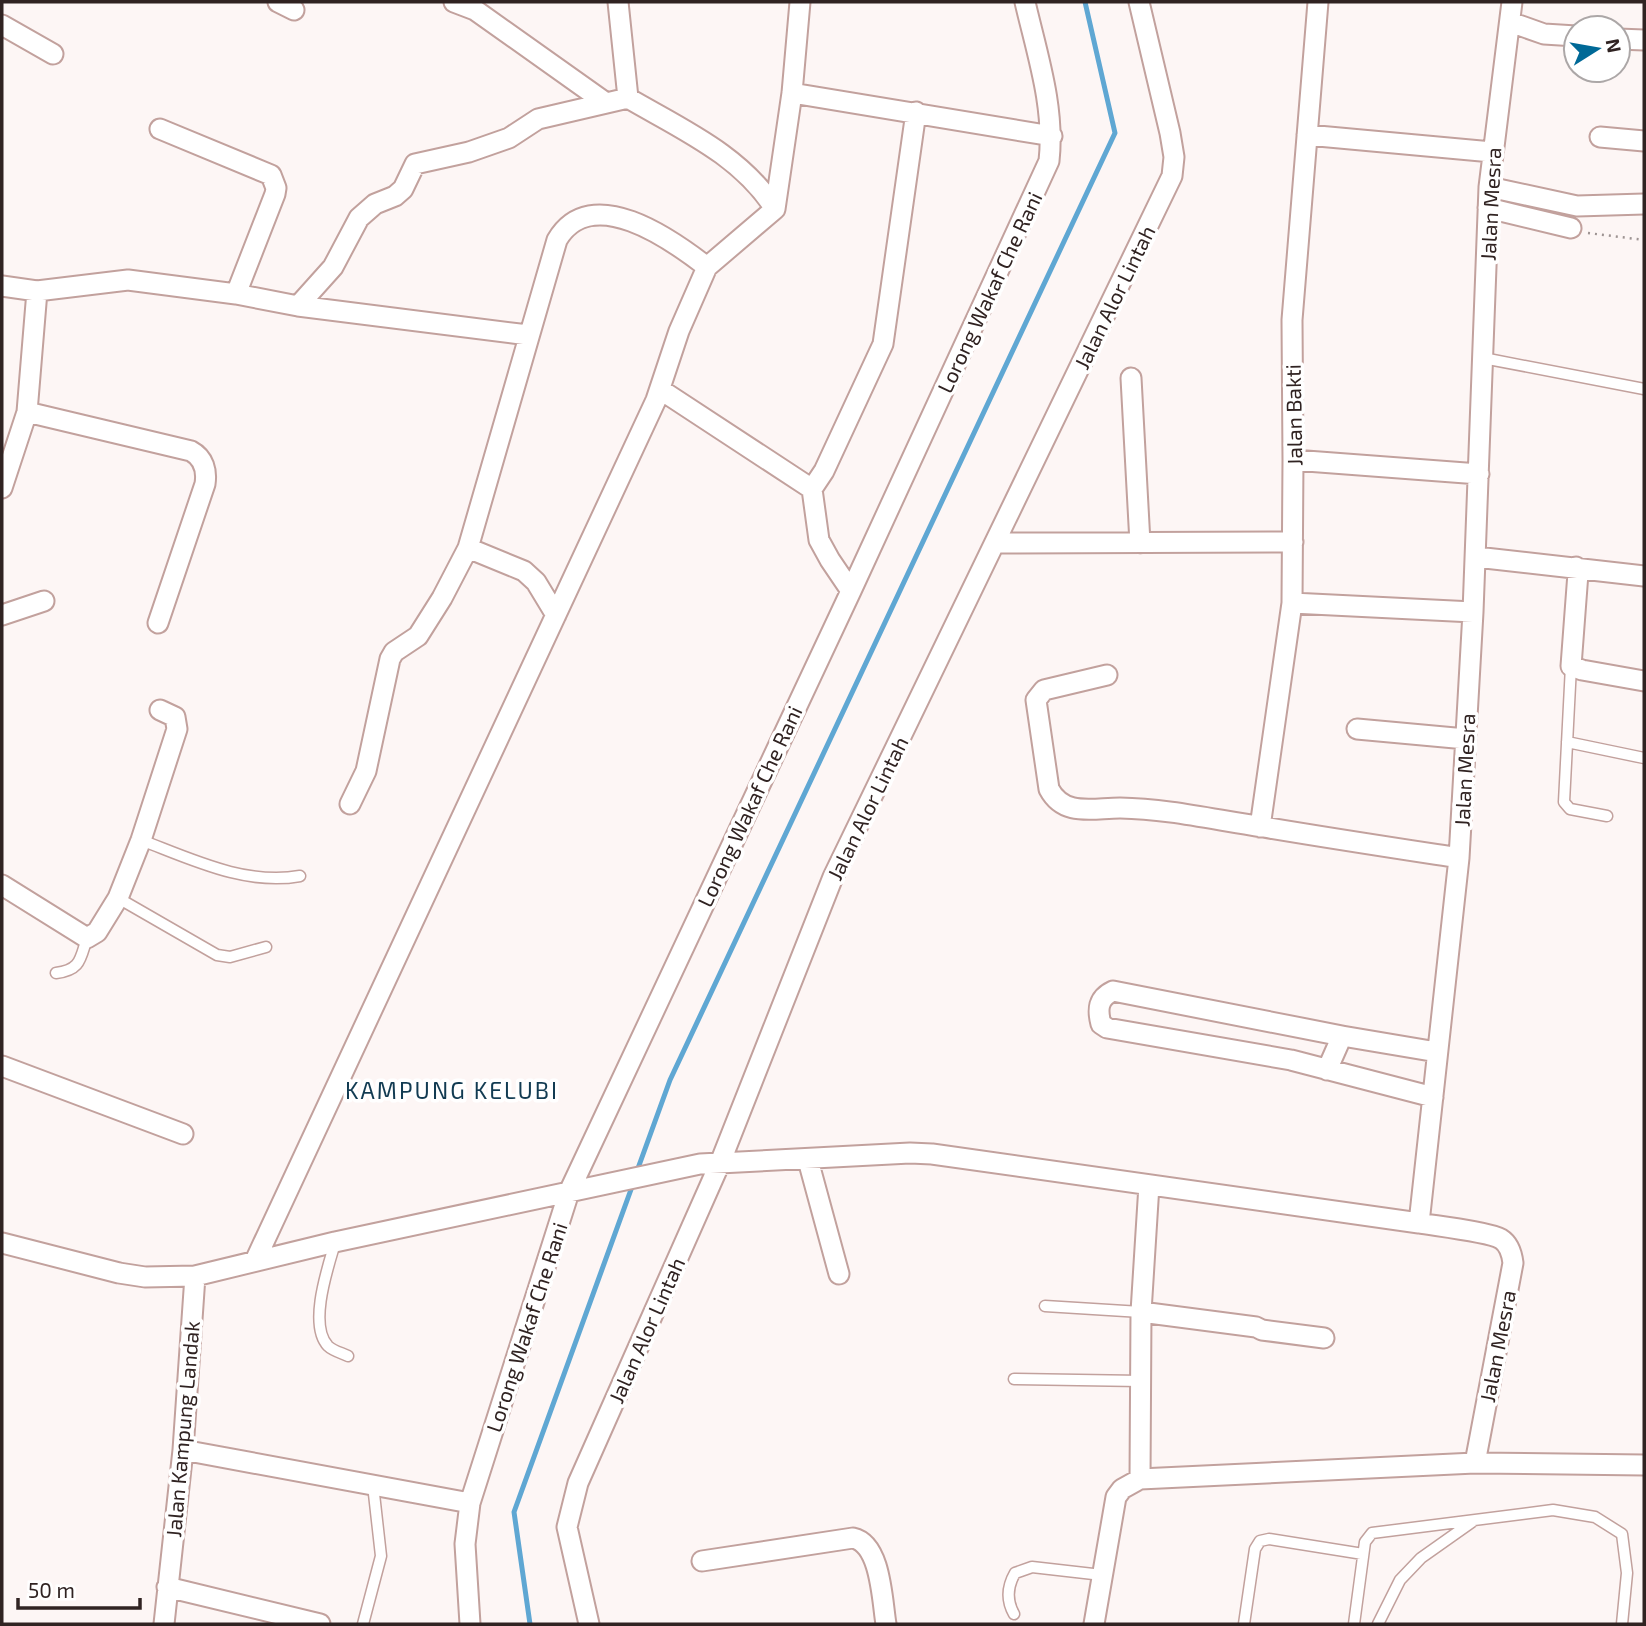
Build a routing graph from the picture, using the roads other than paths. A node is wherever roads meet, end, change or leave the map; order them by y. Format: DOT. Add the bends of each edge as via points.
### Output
graph roads {
  1 [pos="454,2"];
  2 [pos="618,2"];
  3 [pos="800,2"];
  4 [pos="1024,2"];
  5 [pos="1139,2"];
  6 [pos="1318,2"];
  7 [pos="1512,2"];
  8 [pos="1510,22"];
  9 [pos="2,24"];
  10 [pos="1562,35"];
  11 [pos="53,54"];
  12 [pos="792,93"];
  13 [pos="628,99"];
  14 [pos="606,103"];
  15 [pos="916,112"];
  16 [pos="160,130"];
  17 [pos="1307,135"];
  18 [pos="1052,136"];
  19 [pos="1600,137"];
  20 [pos="1644,141"];
  21 [pos="1492,152"];
  22 [pos="1489,187"];
  23 [pos="1644,204"];
  24 [pos="1488,208"];
  25 [pos="775,209"];
  26 [pos="1571,228"];
  27 [pos="707,267"];
  28 [pos="2,286"];
  29 [pos="37,291"];
  30 [pos="236,294"];
  31 [pos="298,306"];
  32 [pos="528,335"];
  33 [pos="1483,358"];
  34 [pos="1130,378"];
  35 [pos="1644,388"];
  36 [pos="661,390"];
  37 [pos="27,412"];
  38 [pos="1293,460"];
  39 [pos="1479,474"];
  40 [pos="2,488"];
  41 [pos="811,489"];
  42 [pos="1140,542"];
  43 [pos="1293,542"];
  44 [pos="995,543"];
  45 [pos="468,548"];
  46 [pos="1476,557"];
  47 [pos="1576,567"];
  48 [pos="1644,576"];
  49 [pos="851,591"];
  50 [pos="44,601"];
  51 [pos="1292,603"];
  52 [pos="1473,612"];
  53 [pos="2,615"];
  54 [pos="556,615"];
  55 [pos="158,623"];
  56 [pos="1571,666"];
  57 [pos="1107,675"];
  58 [pos="1644,681"];
  59 [pos="160,710"];
  60 [pos="1357,729"];
  61 [pos="1466,739"];
  62 [pos="1567,742"];
  63 [pos="1644,758"];
  64 [pos="351,804"];
  65 [pos="1607,816"];
  66 [pos="1260,827"];
  67 [pos="141,840"];
  68 [pos="1459,858"];
  69 [pos="300,876"];
  70 [pos="2,885"];
  71 [pos="118,898"];
  72 [pos="87,938"];
  73 [pos="266,947"];
  74 [pos="56,973"];
  75 [pos="1342,1036"];
  76 [pos="1437,1052"];
  77 [pos="2,1066"];
  78 [pos="1327,1070"];
  79 [pos="1433,1097"];
  80 [pos="183,1134"];
  81 [pos="808,1160"];
  82 [pos="710,1164"];
  83 [pos="1149,1185"];
  84 [pos="569,1192"];
  85 [pos="1419,1223"];
  86 [pos="335,1242"];
  87 [pos="2,1243"];
  88 [pos="255,1261"];
  89 [pos="839,1274"];
  90 [pos="194,1276"];
  91 [pos="1045,1306"];
  92 [pos="1141,1312"];
  93 [pos="1324,1338"];
  94 [pos="348,1356"];
  95 [pos="1014,1379"];
  96 [pos="1141,1381"];
  97 [pos="183,1450"];
  98 [pos="1475,1463"];
  99 [pos="1644,1465"];
  100 [pos="1140,1479"];
  101 [pos="373,1485"];
  102 [pos="470,1503"];
  103 [pos="1472,1522"];
  104 [pos="1363,1554"];
  105 [pos="702,1561"];
  106 [pos="1102,1575"];
  107 [pos="167,1587"];
  108 [pos="1014,1614"];
  109 [pos="164,1624"];
  110 [pos="320,1624"];
  111 [pos="363,1624"];
  112 [pos="470,1624"];
  113 [pos="589,1624"];
  114 [pos="886,1624"];
  115 [pos="1094,1624"];
  116 [pos="1244,1624"];
  117 [pos="1354,1624"];
  118 [pos="1378,1624"];
  119 [pos="1622,1624"];
  1 -- 14 [label="street" via="475,10"];
  2 -- 13 [label="street"];
  3 -- 12 [label="street"];
  4 -- 18 [label="street, Lorong Wakaf Che Rani"];
  5 -- 44 [label="street, Jalan Alor Lintah" via="1170,133 1172,176"];
  6 -- 17 [label="street, Jalan Bakti"];
  7 -- 8 [label="street, Jalan Mesra"];
  8 -- 10 [label="street"];
  8 -- 21 [label="street, Jalan Mesra"];
  9 -- 11 [label="street"];
  12 -- 15 [label="street"];
  12 -- 25 [label="street"];
  13 -- 14 [label="street"];
  13 -- 25 [label="street" via="714,148 762,189"];
  14 -- 31 [label="street" via="538,119 509,138 415,164 403,189 359,218 333,267"];
  15 -- 18 [label="street"];
  15 -- 41 [label="street" via="883,344 824,471"];
  16 -- 30 [label="street" via="265,172 275,181 275,194"];
  17 -- 21 [label="street"];
  17 -- 38 [label="street, Jalan Bakti" via="1292,320"];
  18 -- 49 [label="street, Lorong Wakaf Che Rani" via="1049,161"];
  19 -- 20 [label="street"];
  21 -- 22 [label="street, Jalan Mesra"];
  22 -- 23 [label="street" via="1577,206"];
  22 -- 24 [label="street, Jalan Mesra"];
  24 -- 26 [label="street"];
  24 -- 33 [label="street, Jalan Mesra"];
  25 -- 27 [label="street"];
  27 -- 32 [label="street" via="676,242 641,225 615,216 576,219 557,240"];
  27 -- 36 [label="street" via="679,331"];
  28 -- 29 [label="street"];
  29 -- 30 [label="street" via="128,280"];
  29 -- 37 [label="street"];
  30 -- 31 [label="street"];
  31 -- 32 [label="street"];
  32 -- 45 [label="street"];
  33 -- 35 [label="lane"];
  33 -- 39 [label="street, Jalan Mesra"];
  34 -- 42 [label="street"];
  36 -- 41 [label="street"];
  36 -- 54 [label="street"];
  37 -- 40 [label="street"];
  37 -- 55 [label="street" via="191,451 203,462 205,484"];
  38 -- 39 [label="street"];
  38 -- 43 [label="street, Jalan Bakti"];
  39 -- 46 [label="street, Jalan Mesra"];
  41 -- 49 [label="street" via="819,540"];
  42 -- 43 [label="street"];
  42 -- 44 [label="street"];
  43 -- 51 [label="street, Jalan Bakti"];
  44 -- 82 [label="street, Jalan Alor Lintah" via="833,877"];
  45 -- 54 [label="street" via="524,571"];
  45 -- 64 [label="street" via="418,636 390,659 366,771"];
  46 -- 47 [label="street"];
  46 -- 52 [label="street, Jalan Mesra"];
  47 -- 48 [label="street"];
  47 -- 56 [label="street"];
  49 -- 84 [label="street, Lorong Wakaf Che Rani"];
  50 -- 53 [label="street"];
  51 -- 52 [label="street"];
  51 -- 66 [label="street, Jalan Bakti"];
  52 -- 61 [label="street, Jalan Mesra"];
  54 -- 88 [label="street"];
  56 -- 58 [label="street"];
  56 -- 62 [label="lane"];
  57 -- 66 [label="street" via="1044,690 1036,700 1049,789 1062,806 1178,812"];
  59 -- 67 [label="street" via="175,717 178,725"];
  60 -- 61 [label="street"];
  61 -- 68 [label="street, Jalan Mesra"];
  62 -- 63 [label="lane"];
  62 -- 65 [label="lane" via="1564,802 1570,809"];
  66 -- 68 [label="street"];
  67 -- 69 [label="lane" via="244,875 280,880"];
  67 -- 71 [label="street"];
  68 -- 76 [label="street, Jalan Mesra"];
  70 -- 72 [label="street"];
  71 -- 72 [label="street" via="97,932"];
  71 -- 73 [label="lane" via="217,955 230,957"];
  72 -- 74 [label="lane" via="79,963"];
  75 -- 76 [label="street"];
  75 -- 78 [label="street"];
  75 -- 78 [label="street" via="1113,991 1100,1002 1098,1013 1107,1028"];
  76 -- 79 [label="street, Jalan Mesra"];
  77 -- 80 [label="street"];
  78 -- 79 [label="street"];
  79 -- 85 [label="street, Jalan Mesra"];
  81 -- 82 [label="street"];
  81 -- 83 [label="street" via="932,1154"];
  81 -- 89 [label="street"];
  82 -- 84 [label="street"];
  82 -- 113 [label="street, Jalan Alor Lintah" via="578,1483 567,1527"];
  83 -- 85 [label="street"];
  83 -- 92 [label="street"];
  84 -- 86 [label="street"];
  84 -- 102 [label="street, Lorong Wakaf Che Rani"];
  85 -- 98 [label="street, Jalan Mesra" via="1501,1239 1512,1256"];
  86 -- 88 [label="street"];
  86 -- 94 [label="lane" via="325,1279 320,1331 328,1346"];
  87 -- 90 [label="street" via="119,1273"];
  88 -- 90 [label="street"];
  90 -- 97 [label="street, Jalan Kampung Landak"];
  91 -- 92 [label="lane"];
  92 -- 93 [label="street"];
  92 -- 96 [label="street"];
  95 -- 96 [label="lane"];
  96 -- 100 [label="street"];
  97 -- 101 [label="street"];
  97 -- 107 [label="street, Jalan Kampung Landak"];
  98 -- 99 [label="street"];
  98 -- 100 [label="street"];
  100 -- 106 [label="street" via="1116,1497"];
  101 -- 102 [label="street"];
  101 -- 111 [label="lane" via="381,1556"];
  102 -- 112 [label="street, Lorong Wakaf Che Rani" via="465,1544"];
  103 -- 104 [label="lane" via="1372,1533"];
  103 -- 118 [label="lane" via="1420,1558 1401,1580"];
  103 -- 119 [label="lane" via="1553,1510 1595,1517 1622,1534 1627,1573"];
  104 -- 116 [label="lane" via="1260,1541"];
  104 -- 117 [label="lane"];
  105 -- 114 [label="street" via="862,1540 873,1553"];
  106 -- 108 [label="lane" via="1032,1567 1015,1573 1008,1586"];
  106 -- 115 [label="street"];
  107 -- 109 [label="street, Jalan Kampung Landak"];
  107 -- 110 [label="street"];
}
